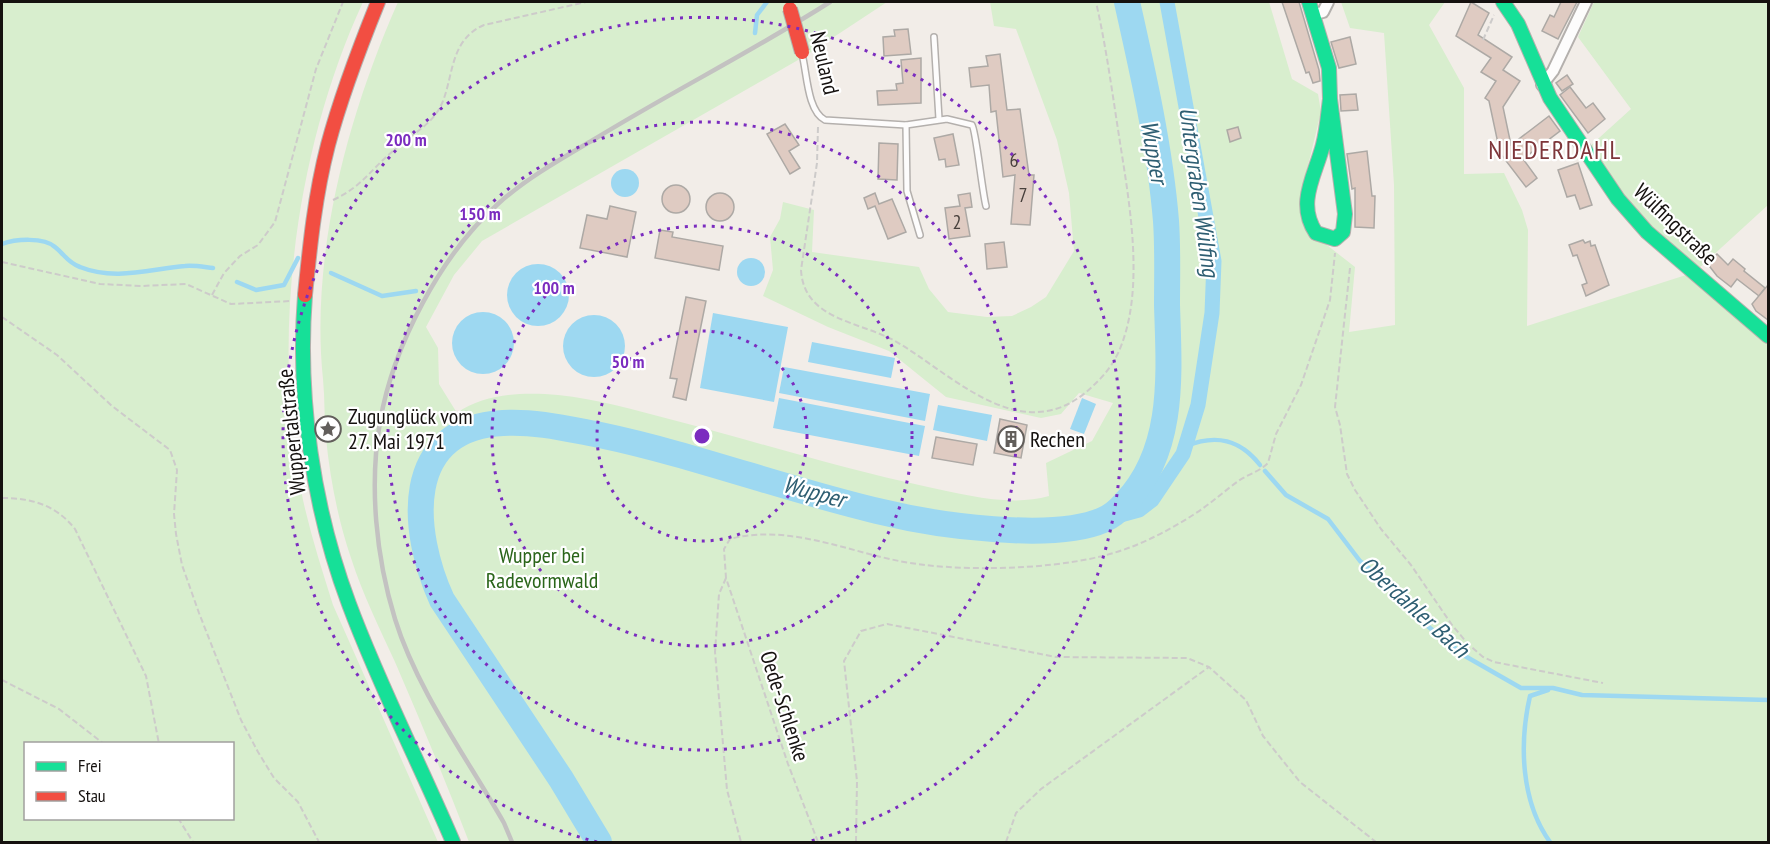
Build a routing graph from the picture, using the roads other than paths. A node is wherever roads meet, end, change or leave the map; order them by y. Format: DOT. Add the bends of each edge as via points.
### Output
graph roads {
  1 [pos="378,2"];
  2 [pos="1328,2"];
  3 [pos="1586,2"];
  4 [pos="790,5"];
  5 [pos="1499,6"];
  6 [pos="1312,8"];
  7 [pos="934,37"];
  8 [pos="802,52"];
  9 [pos="1542,85"];
  10 [pos="1330,99"];
  11 [pos="939,119"];
  12 [pos="906,125"];
  13 [pos="986,206"];
  14 [pos="920,235"];
  15 [pos="1768,336"];
  16 [pos="453,843"];
  1 -- 16 [label="main road, Wuppertalstraße" via="346,85 312,224 304,300 307,417 325,525 348,601"];
  2 -- 6 [label="street" via="1323,12"];
  3 -- 9 [label="street" via="1553,71"];
  4 -- 8 [label="main road, Neuland, bridge"];
  5 -- 9 [label="main road, Wülfingstraße" via="1518,24"];
  6 -- 10 [label="main road" via="1329,68"];
  7 -- 11 [label="lane"];
  8 -- 12 [label="lane, Neuland" via="819,117 832,122"];
  9 -- 15 [label="main road, Wülfingstraße" via="1611,190 1637,221"];
  10 -- 10 [label="main road" via="1324,144 1306,211 1316,233 1335,238 1343,232 1345,214"];
  11 -- 12 [label="lane, Neuland"];
  11 -- 13 [label="lane, Neuland" via="962,121 975,129"];
  12 -- 14 [label="lane" via="907,191"];
}
